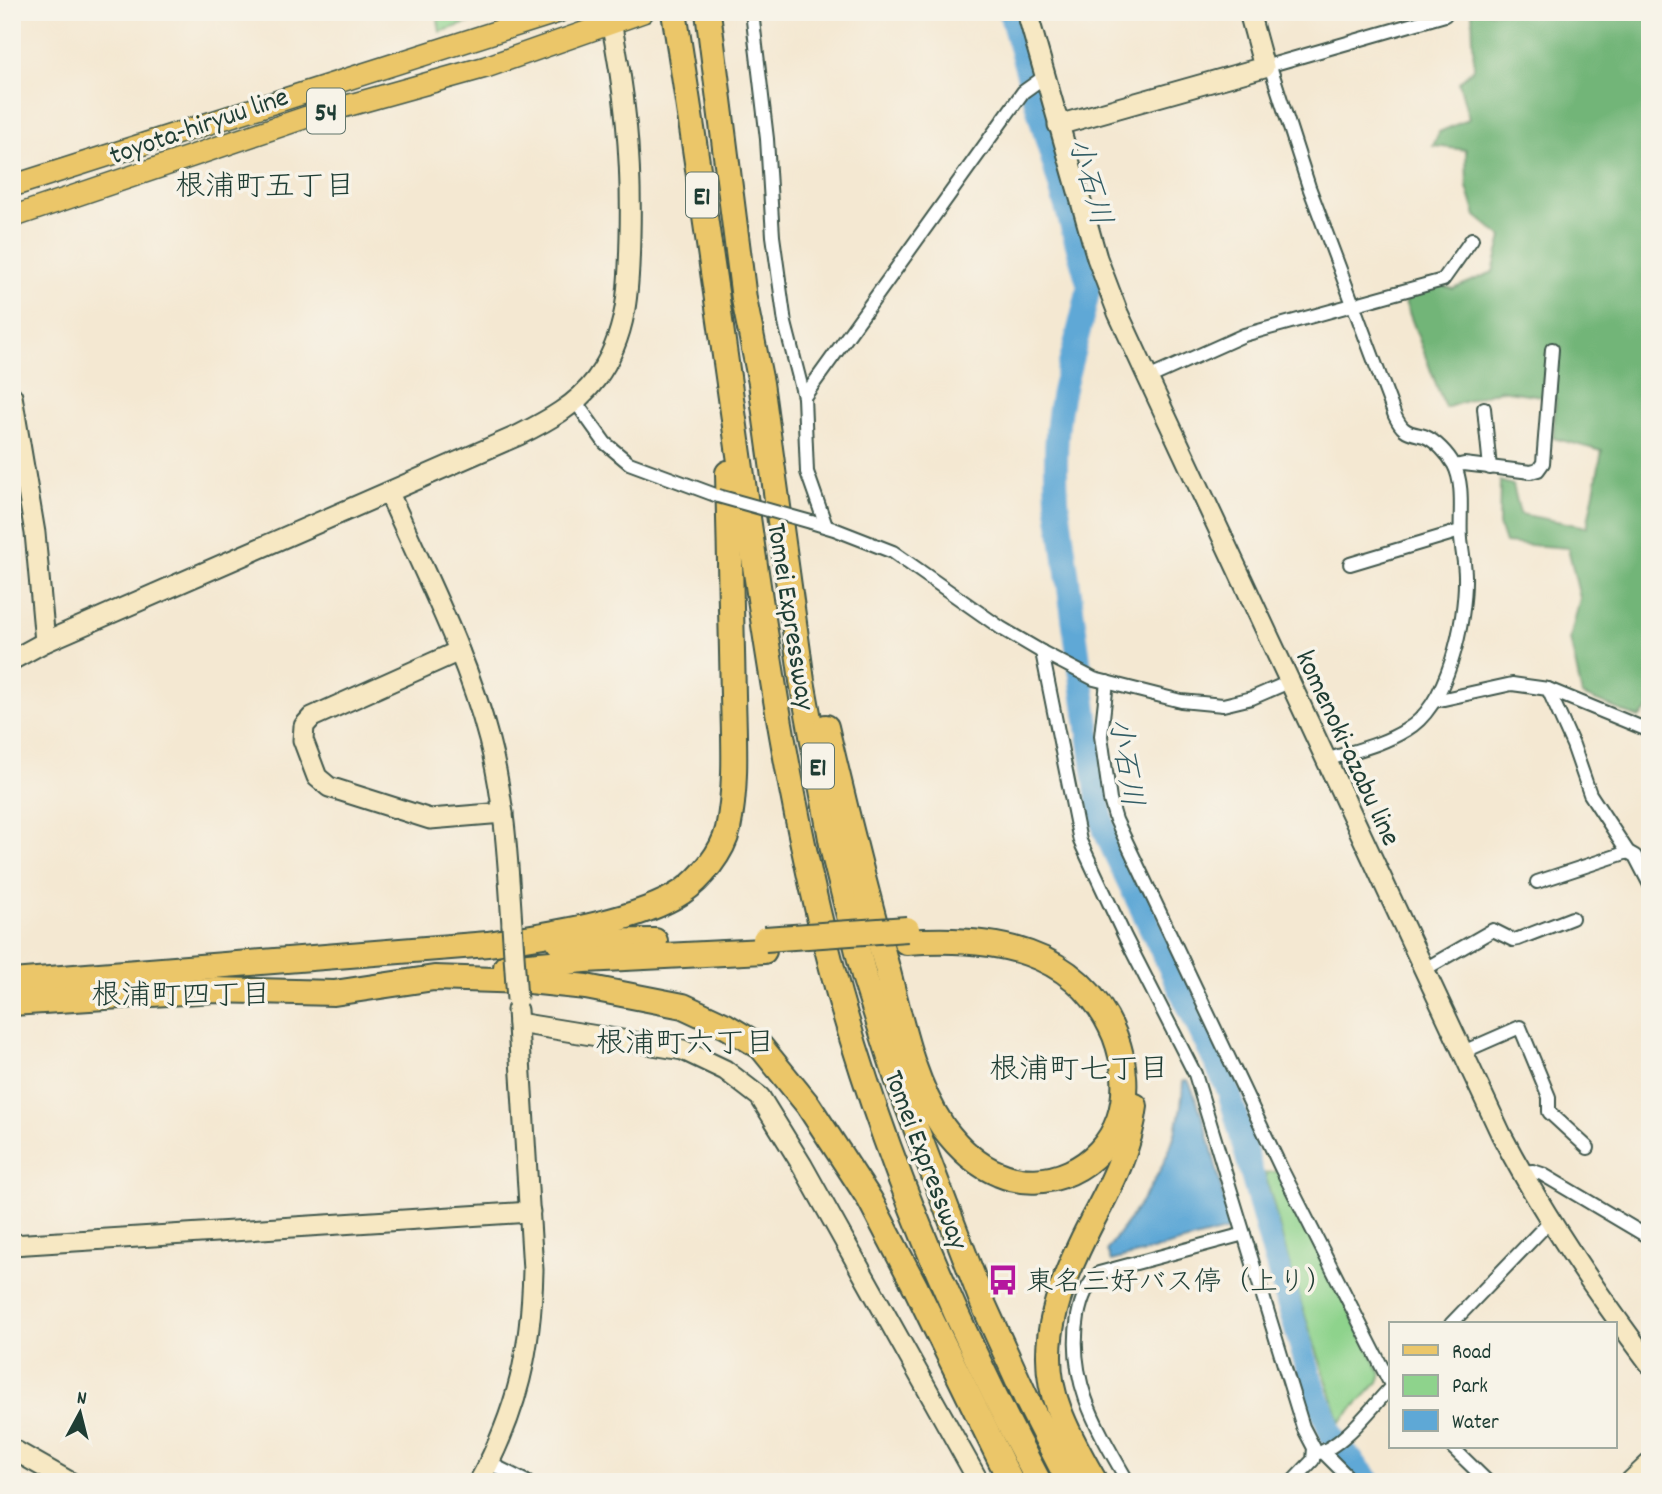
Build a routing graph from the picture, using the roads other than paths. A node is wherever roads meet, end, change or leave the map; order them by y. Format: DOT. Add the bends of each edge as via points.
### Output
graph roads {
  1 [pos="558,12"];
  2 [pos="643,12"];
  3 [pos="674,12"];
  4 [pos="708,12"];
  5 [pos="752,12"];
  6 [pos="1027,12"];
  7 [pos="1250,12"];
  8 [pos="1445,15"];
  9 [pos="610,18"];
  10 [pos="1264,67"];
  11 [pos="1042,78"];
  12 [pos="1058,125"];
  13 [pos="12,186"];
  14 [pos="12,216"];
  15 [pos="1472,239"];
  16 [pos="1353,303"];
  17 [pos="1552,349"];
  18 [pos="728,378"];
  19 [pos="1148,378"];
  20 [pos="761,383"];
  21 [pos="12,396"];
  22 [pos="804,397"];
  23 [pos="575,401"];
  24 [pos="1484,408"];
  25 [pos="1455,466"];
  26 [pos="1490,468"];
  27 [pos="389,493"];
  28 [pos="826,526"];
  29 [pos="1460,531"];
  30 [pos="1350,564"];
  31 [pos="45,642"];
  32 [pos="459,651"];
  33 [pos="1042,652"];
  34 [pos="12,660"];
  35 [pos="1100,680"];
  36 [pos="1289,682"];
  37 [pos="1548,689"];
  38 [pos="1436,701"];
  39 [pos="1650,732"];
  40 [pos="1326,760"];
  41 [pos="503,813"];
  42 [pos="1628,852"];
  43 [pos="1537,882"];
  44 [pos="1650,885"];
  45 [pos="1572,918"];
  46 [pos="906,936"];
  47 [pos="488,944"];
  48 [pos="764,945"];
  49 [pos="1425,969"];
  50 [pos="433,978"];
  51 [pos="12,982"];
  52 [pos="12,1003"];
  53 [pos="518,1023"];
  54 [pos="1463,1052"];
  55 [pos="1588,1148"];
  56 [pos="1521,1172"];
  57 [pos="530,1212"];
  58 [pos="1551,1220"];
  59 [pos="1244,1234"];
  60 [pos="1650,1238"];
  61 [pos="12,1245"];
  62 [pos="1453,1322"];
  63 [pos="1650,1364"];
  64 [pos="1389,1382"];
  65 [pos="1389,1388"];
  66 [pos="1453,1448"];
  67 [pos="14,1450"];
  68 [pos="1322,1452"];
  69 [pos="489,1463"];
  70 [pos="1650,1463"];
  71 [pos="47,1476"];
  72 [pos="70,1482"];
  73 [pos="479,1482"];
  74 [pos="527,1482"];
  75 [pos="979,1482"];
  76 [pos="1011,1482"];
  77 [pos="1039,1482"];
  78 [pos="1069,1482"];
  79 [pos="1095,1482"];
  80 [pos="1128,1482"];
  81 [pos="1292,1482"];
  82 [pos="1353,1482"];
  83 [pos="1488,1482"];
  84 [pos="1630,1482"];
  1 -- 13 [label="main road, toyota-hiryuu line / 54"];
  2 -- 9 [label="main road, toyota-hiryuu line / 54"];
  3 -- 18 [label="highway, Tomei Expressway / E1"];
  4 -- 20 [label="highway, Tomei Expressway / E1" via="744,299"];
  5 -- 22 [label="street" via="785,323"];
  6 -- 11 [label="street, komenoki-azabu line"];
  7 -- 10 [label="street"];
  8 -- 10 [label="street"];
  9 -- 14 [label="main road, toyota-hiryuu line / 54" via="486,67 307,117"];
  9 -- 23 [label="street" via="629,152 628,299 608,360"];
  10 -- 12 [label="street"];
  10 -- 16 [label="street" via="1272,72"];
  11 -- 12 [label="street, komenoki-azabu line"];
  11 -- 22 [label="street" via="1023,92"];
  12 -- 19 [label="street, komenoki-azabu line" via="1106,284"];
  15 -- 16 [label="street" via="1443,280"];
  16 -- 19 [label="street" via="1244,335"];
  16 -- 25 [label="street" via="1403,429 1438,445"];
  17 -- 26 [label="street" via="1543,463 1531,472"];
  18 -- 47 [label="highway" via="734,767 728,831 709,867 683,891 656,906 554,933"];
  18 -- 77 [label="highway, Tomei Expressway / E1" via="787,771 839,993 907,1198 956,1314"];
  19 -- 36 [label="street, komenoki-azabu line"];
  20 -- 46 [label="highway" via="815,679 853,843 920,1082 943,1126 983,1167 1035,1181 1088,1163 1102,1150 1119,1119 1124,1083 1118,1044 1090,995 1044,959 1004,945"];
  20 -- 78 [label="highway, Tomei Expressway / E1" via="802,681 834,855 864,976 895,1076 982,1301"];
  21 -- 31 [label="street" via="34,523"];
  22 -- 28 [label="street" via="807,472"];
  23 -- 27 [label="street" via="527,431"];
  23 -- 28 [label="street, bridge" via="605,443 629,463 718,496"];
  24 -- 26 [label="street"];
  25 -- 26 [label="street"];
  25 -- 29 [label="street"];
  27 -- 31 [label="street"];
  27 -- 32 [label="street"];
  28 -- 33 [label="street" via="893,552"];
  29 -- 30 [label="street"];
  29 -- 38 [label="street" via="1464,607"];
  31 -- 34 [label="street"];
  32 -- 41 [label="street" via="480,705"];
  32 -- 41 [label="street" via="312,717 304,726 303,740 317,777 341,793 430,819"];
  33 -- 35 [label="street"];
  33 -- 59 [label="street" via="1080,841 1195,1074"];
  35 -- 36 [label="street" via="1181,701 1223,705"];
  35 -- 64 [label="street" via="1101,736 1116,820 1281,1168"];
  36 -- 40 [label="street, komenoki-azabu line"];
  37 -- 38 [label="street" via="1513,684"];
  37 -- 39 [label="street"];
  37 -- 42 [label="street" via="1590,794"];
  38 -- 40 [label="street" via="1408,730"];
  40 -- 49 [label="street, komenoki-azabu line"];
  41 -- 53 [label="street, bridge"];
  42 -- 43 [label="street"];
  42 -- 44 [label="street" via="1635,856"];
  45 -- 49 [label="street" via="1513,940 1493,930"];
  46 -- 48 [label="highway, bridge"];
  46 -- 79 [label="highway" via="947,928 987,930 1035,942 1090,977 1111,1002 1131,1047 1135,1108 1123,1158 1067,1271 1055,1305 1049,1344 1058,1409"];
  47 -- 48 [label="highway"];
  47 -- 51 [label="highway"];
  48 -- 50 [label="highway" via="487,969"];
  49 -- 54 [label="street, komenoki-azabu line"];
  50 -- 52 [label="highway" via="334,993 214,990"];
  50 -- 76 [label="highway" via="586,987 683,1006 761,1048 808,1105 870,1200"];
  53 -- 57 [label="street"];
  53 -- 75 [label="street" via="682,1050 725,1070 760,1097"];
  54 -- 55 [label="street" via="1520,1027 1549,1097 1549,1112"];
  54 -- 56 [label="street, komenoki-azabu line"];
  56 -- 58 [label="street, komenoki-azabu line"];
  56 -- 60 [label="street" via="1542,1174"];
  57 -- 61 [label="street"];
  57 -- 69 [label="street" via="533,1270 527,1351 517,1394"];
  58 -- 62 [label="street"];
  58 -- 63 [label="street, komenoki-azabu line"];
  59 -- 68 [label="street" via="1303,1427 1314,1448"];
  59 -- 80 [label="street" via="1099,1273 1091,1280 1075,1334 1078,1379 1090,1412"];
  65 -- 68 [label="street" via="1343,1438"];
  66 -- 83 [label="street"];
  67 -- 71 [label="street"];
  68 -- 81 [label="street"];
  68 -- 82 [label="street"];
  69 -- 73 [label="street"];
  69 -- 74 [label="street"];
  70 -- 84 [label="street"];
  71 -- 72 [label="street"];
}
